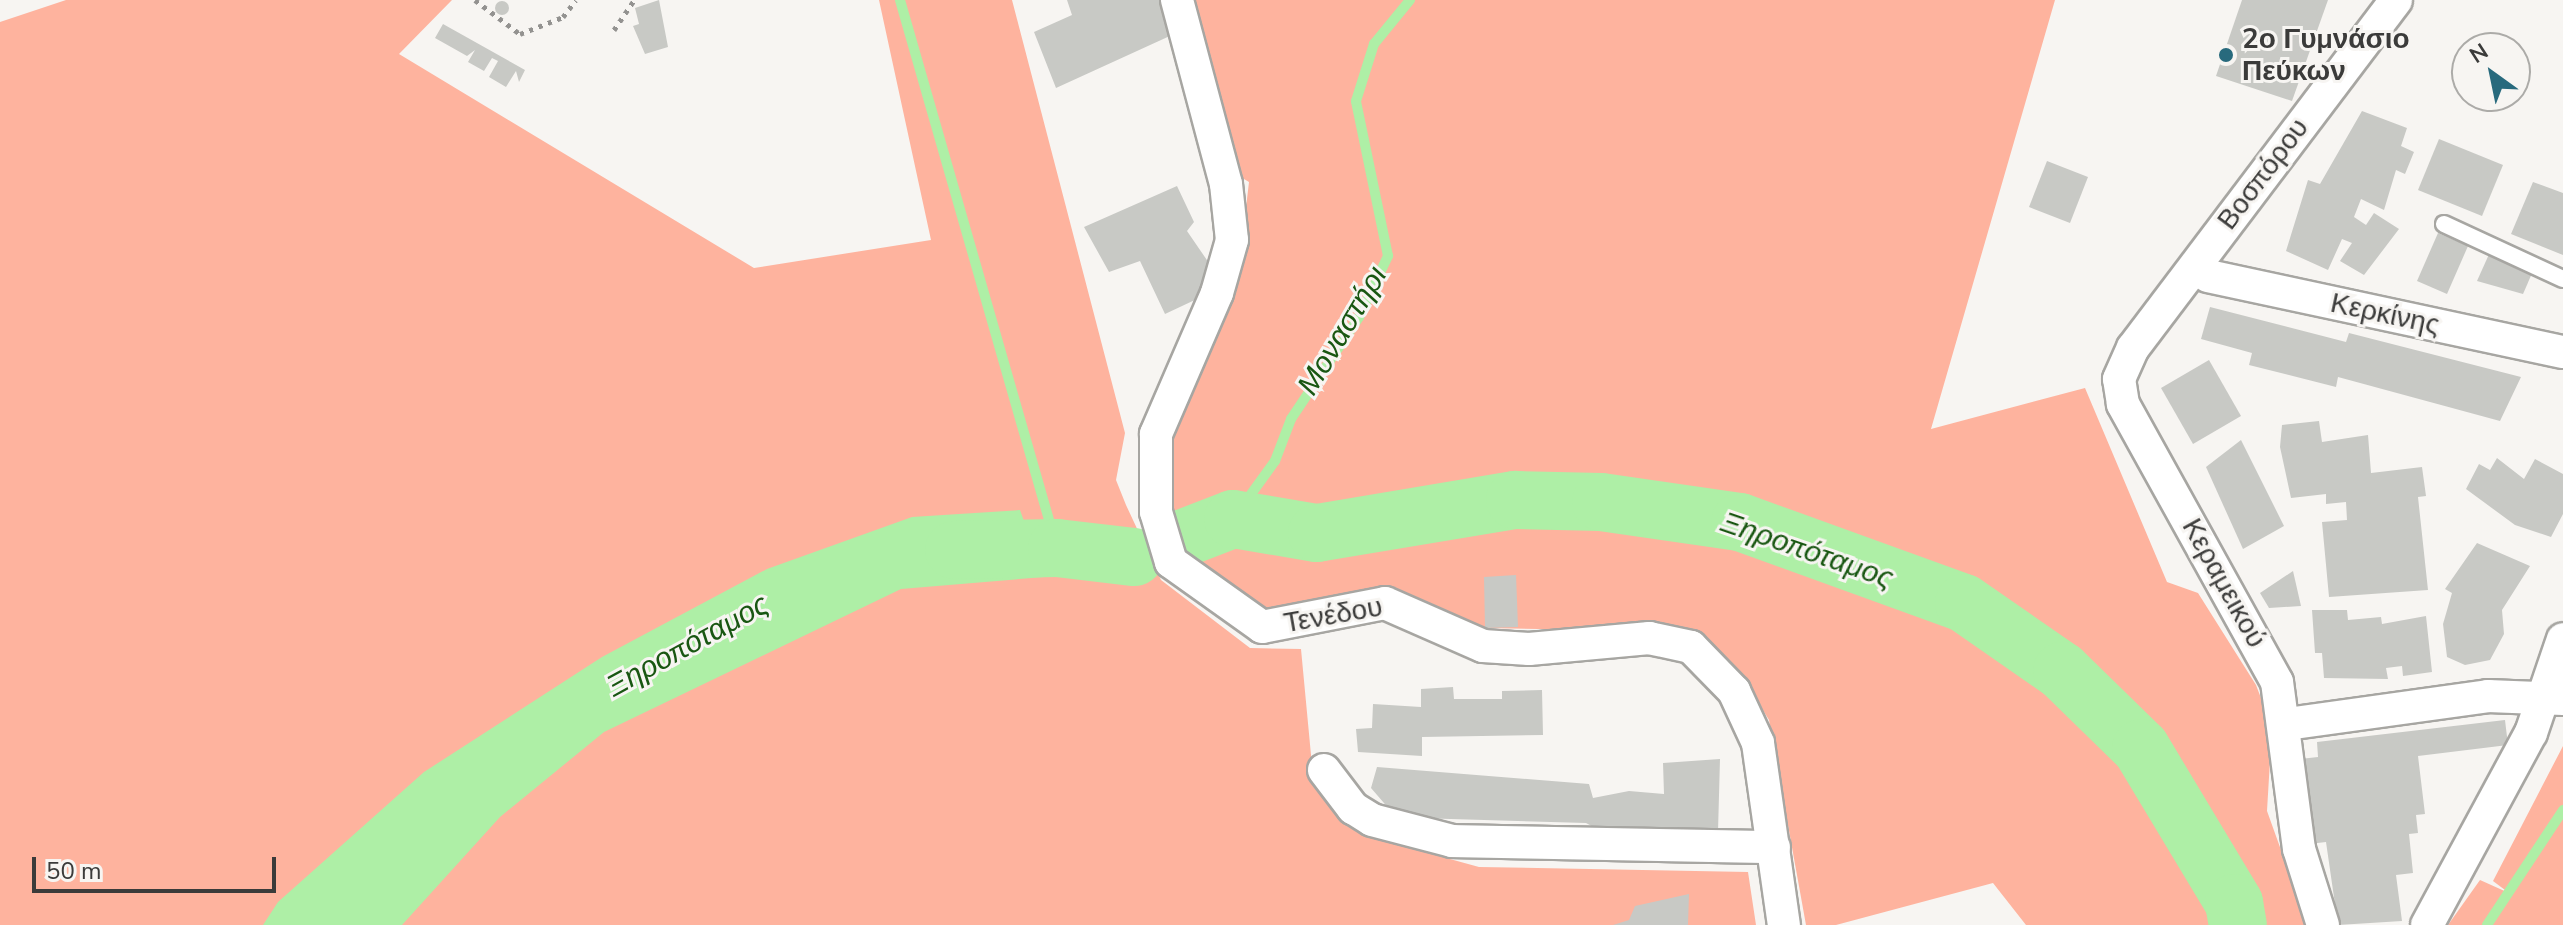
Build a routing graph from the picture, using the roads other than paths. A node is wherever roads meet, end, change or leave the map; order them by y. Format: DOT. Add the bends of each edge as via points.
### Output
graph roads {
  1 [pos="1177,0"];
  2 [pos="2396,0"];
  3 [pos="2444,224"];
  4 [pos="2199,274"];
  5 [pos="2563,279"];
  6 [pos="2563,352"];
  7 [pos="2563,639"];
  8 [pos="2555,697"];
  9 [pos="2287,724"];
  10 [pos="1324,770"];
  11 [pos="1774,847"];
  12 [pos="1784,925"];
  13 [pos="2323,925"];
  14 [pos="2427,925"];
  1 -- 11 [label="street, Τενέδου" via="1226,184 1232,240 1217,293 1156,434 1156,512 1171,562 1262,627 1385,603 1483,646 1558,648 1649,638 1684,644 1711,662 1734,691 1758,743"];
  2 -- 4 [label="street, Βοσπόρου"];
  3 -- 5 [label="lane"];
  4 -- 6 [label="street, Κερκίνης"];
  4 -- 9 [label="street, Κεραμεικού" via="2122,365 2119,393 2271,666"];
  7 -- 8 [label="street"];
  8 -- 9 [label="street" via="2488,696"];
  8 -- 14 [label="street"];
  9 -- 13 [label="street, Κεραμεικού" via="2299,849"];
  10 -- 11 [label="street" via="1353,808 1372,820 1452,841"];
  11 -- 12 [label="street, Τενέδου"];
}
